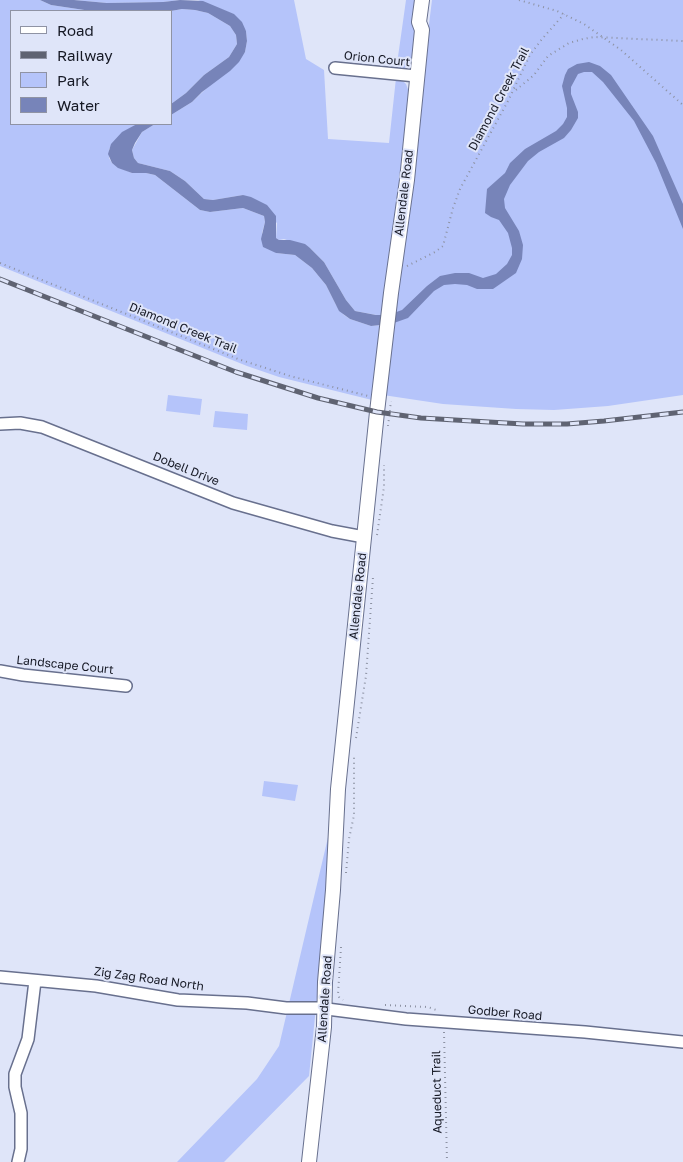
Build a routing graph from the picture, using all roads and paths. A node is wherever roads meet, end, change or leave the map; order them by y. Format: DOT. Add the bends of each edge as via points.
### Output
graph roads {
  1 [pos="422,0"];
  2 [pos="430,0"];
  3 [pos="519,0"];
  4 [pos="564,14"];
  5 [pos="422,30"];
  6 [pos="604,38"];
  7 [pos="683,41"];
  8 [pos="335,68"];
  9 [pos="416,76"];
  10 [pos="514,91"];
  11 [pos="683,105"];
  12 [pos="0,263"];
  13 [pos="404,268"];
  14 [pos="383,397"];
  15 [pos="0,424"];
  16 [pos="387,432"];
  17 [pos="384,460"];
  18 [pos="370,538"];
  19 [pos="373,573"];
  20 [pos="0,671"];
  21 [pos="126,686"];
  22 [pos="356,740"];
  23 [pos="354,749"];
  24 [pos="346,878"];
  25 [pos="341,945"];
  26 [pos="0,977"];
  27 [pos="34,981"];
  28 [pos="347,1001"];
  29 [pos="378,1005"];
  30 [pos="325,1009"];
  31 [pos="444,1022"];
  32 [pos="683,1042"];
  33 [pos="18,1162"];
  34 [pos="308,1162"];
  35 [pos="446,1162"];
  1 -- 5 [label="street, Allendale Road" via="419,22"];
  2 -- 5 [label="street, Allendale Road"];
  3 -- 4 [label="path"];
  4 -- 6 [label="path"];
  4 -- 10 [label="path, Diamond Creek Trail" via="530,56"];
  5 -- 9 [label="street, Allendale Road"];
  6 -- 7 [label="path"];
  6 -- 10 [label="path" via="583,39 557,49 526,83"];
  6 -- 11 [label="path"];
  8 -- 9 [label="street, Orion Court"];
  9 -- 14 [label="street, Allendale Road" via="404,206 386,331"];
  10 -- 13 [label="path, Diamond Creek Trail" via="460,189 443,246"];
  12 -- 14 [label="path, Diamond Creek Trail" via="238,359 372,398"];
  14 -- 16 [label="path" via="391,405"];
  14 -- 18 [label="street, Allendale Road"];
  15 -- 18 [label="street, Dobell Drive" via="42,427 242,506"];
  17 -- 18 [label="path" via="384,487"];
  18 -- 30 [label="street, Allendale Road" via="338,789"];
  19 -- 22 [label="path" via="366,676"];
  20 -- 21 [label="street, Landscape Court"];
  23 -- 24 [label="path" via="354,816"];
  25 -- 28 [label="path" via="338,994"];
  26 -- 27 [label="street, Zig Zag Road North"];
  27 -- 30 [label="street, Zig Zag Road North" via="106,987 178,1000"];
  27 -- 33 [label="street" via="28,1039 14,1074 21,1122"];
  29 -- 31 [label="path" via="434,1008 440,1011"];
  30 -- 31 [label="street, Godber Road"];
  30 -- 34 [label="street, Allendale Road"];
  31 -- 32 [label="street, Godber Road"];
  31 -- 35 [label="path, Aqueduct Trail"];
}
